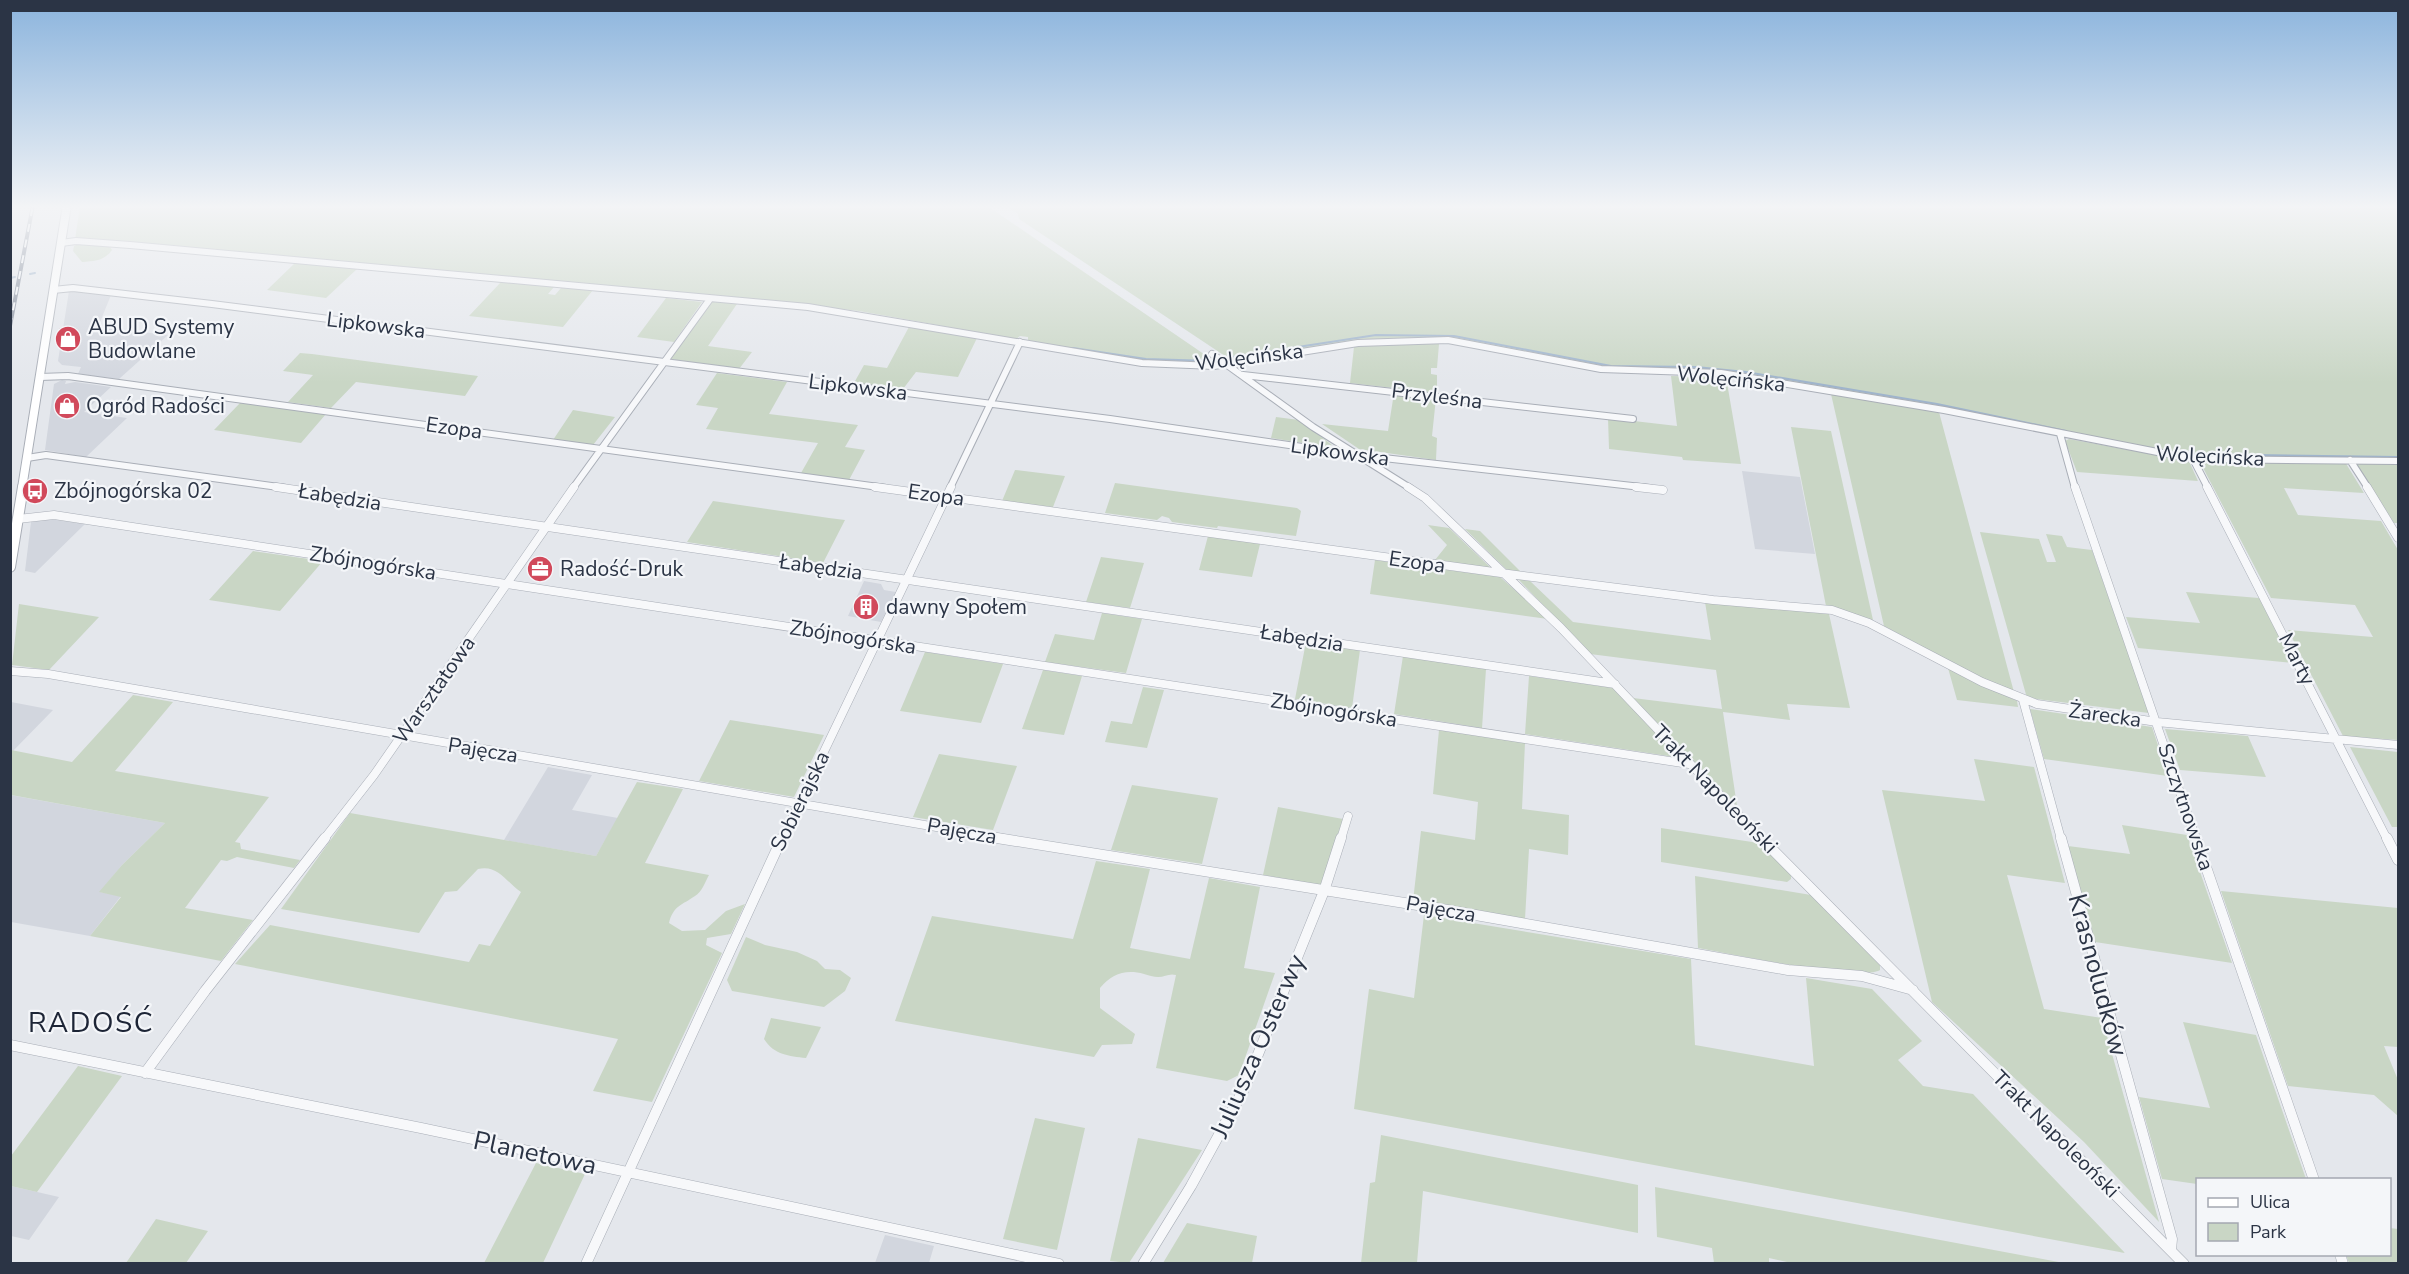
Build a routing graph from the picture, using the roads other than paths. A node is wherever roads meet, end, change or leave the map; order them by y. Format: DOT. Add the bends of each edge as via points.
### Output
graph roads {
  1 [pos="57,264"];
  2 [pos="339,264"];
  3 [pos="53,290"];
  4 [pos="710,299"];
  5 [pos="1020,342"];
  6 [pos="1212,354"];
  7 [pos="663,362"];
  8 [pos="1225,364"];
  9 [pos="1242,375"];
  10 [pos="39,376"];
  11 [pos="991,405"];
  12 [pos="1633,419"];
  13 [pos="2060,434"];
  14 [pos="601,449"];
  15 [pos="1357,455"];
  16 [pos="27,458"];
  17 [pos="2193,459"];
  18 [pos="2350,460"];
  19 [pos="2398,461"];
  20 [pos="1663,490"];
  21 [pos="948,497"];
  22 [pos="18,519"];
  23 [pos="545,527"];
  24 [pos="2398,538"];
  25 [pos="10,567"];
  26 [pos="1501,573"];
  27 [pos="907,581"];
  28 [pos="507,584"];
  29 [pos="1832,610"];
  30 [pos="878,641"];
  31 [pos="10,671"];
  32 [pos="1615,684"];
  33 [pos="2023,700"];
  34 [pos="2157,722"];
  35 [pos="402,736"];
  36 [pos="2339,740"];
  37 [pos="2398,745"];
  38 [pos="1689,764"];
  39 [pos="800,802"];
  40 [pos="1348,816"];
  41 [pos="2398,860"];
  42 [pos="1324,891"];
  43 [pos="1913,990"];
  44 [pos="10,1045"];
  45 [pos="145,1073"];
  46 [pos="626,1173"];
  47 [pos="2314,1178"];
  48 [pos="2172,1251"];
  49 [pos="586,1263"];
  50 [pos="1059,1263"];
  51 [pos="1143,1263"];
  52 [pos="2184,1263"];
  1 -- 3 [label="main road"];
  2 -- 4 [label="street, Wolęcińska"];
  3 -- 7 [label="street, Lipkowska" via="73,288 212,304"];
  3 -- 10 [label="main road"];
  4 -- 5 [label="street, Wolęcińska" via="848,312"];
  4 -- 7 [label="street, Warsztatowa"];
  5 -- 8 [label="street, Wolęcińska" via="1142,363 1204,367"];
  5 -- 11 [label="street, Sobierajska"];
  6 -- 8 [label="street, Trakt Napoleoński"];
  7 -- 11 [label="street, Lipkowska"];
  7 -- 14 [label="street, Warsztatowa"];
  8 -- 9 [label="street, Trakt Napoleoński"];
  8 -- 13 [label="street, Wolęcińska" via="1358,343 1448,340 1601,369 1721,373 1934,408"];
  9 -- 12 [label="street, Przyleśna"];
  9 -- 15 [label="street, Trakt Napoleoński"];
  10 -- 14 [label="street, Ezopa" via="68,376"];
  10 -- 16 [label="main road"];
  11 -- 15 [label="street, Lipkowska"];
  11 -- 21 [label="street, Sobierajska"];
  13 -- 17 [label="street, Wolęcińska"];
  13 -- 34 [label="street, Szczytnowska" via="2065,459"];
  14 -- 21 [label="street, Ezopa"];
  14 -- 23 [label="street, Warsztatowa"];
  15 -- 20 [label="street, Lipkowska"];
  15 -- 26 [label="street, Trakt Napoleoński" via="1418,492"];
  16 -- 22 [label="main road"];
  16 -- 23 [label="street, Łabędzia" via="46,455"];
  17 -- 18 [label="street, Wolęcińska"];
  17 -- 36 [label="street, Marty"];
  18 -- 19 [label="street, Wolęcińska"];
  18 -- 24 [label="street"];
  21 -- 26 [label="street, Ezopa"];
  21 -- 27 [label="street, Sobierajska"];
  22 -- 25 [label="main road"];
  22 -- 28 [label="street, Zbójnogórska" via="54,515"];
  23 -- 27 [label="street, Łabędzia"];
  23 -- 28 [label="street, Warsztatowa"];
  26 -- 29 [label="street, Ezopa" via="1713,600"];
  26 -- 32 [label="street, Trakt Napoleoński"];
  27 -- 30 [label="street, Sobierajska"];
  27 -- 32 [label="street, Łabędzia"];
  28 -- 30 [label="street, Zbójnogórska"];
  28 -- 35 [label="street, Warsztatowa"];
  29 -- 33 [label="street, Żarecka" via="1869,623"];
  30 -- 38 [label="street, Zbójnogórska"];
  30 -- 39 [label="street, Sobierajska"];
  31 -- 35 [label="street, Pajęcza" via="48,674"];
  32 -- 38 [label="street, Trakt Napoleoński"];
  33 -- 34 [label="street, Żarecka"];
  33 -- 48 [label="street, Krasnoludków" via="2172,1239"];
  34 -- 36 [label="street, Żarecka"];
  34 -- 47 [label="street, Szczytnowska"];
  35 -- 39 [label="street, Pajęcza"];
  35 -- 45 [label="street, Warsztatowa"];
  36 -- 37 [label="street, Żarecka"];
  36 -- 41 [label="street, Marty"];
  38 -- 43 [label="street, Trakt Napoleoński"];
  39 -- 42 [label="street, Pajęcza"];
  39 -- 46 [label="street, Sobierajska"];
  40 -- 42 [label="street, Juliusza Osterwy"];
  42 -- 43 [label="street, Pajęcza" via="1788,970 1862,976"];
  42 -- 51 [label="street, Juliusza Osterwy" via="1231,1117"];
  43 -- 48 [label="street, Trakt Napoleoński"];
  44 -- 45 [label="street, Planetowa"];
  45 -- 46 [label="street, Planetowa"];
  46 -- 49 [label="street, Sobierajska"];
  46 -- 50 [label="street, Planetowa"];
  48 -- 52 [label="street, Trakt Napoleoński"];
}
